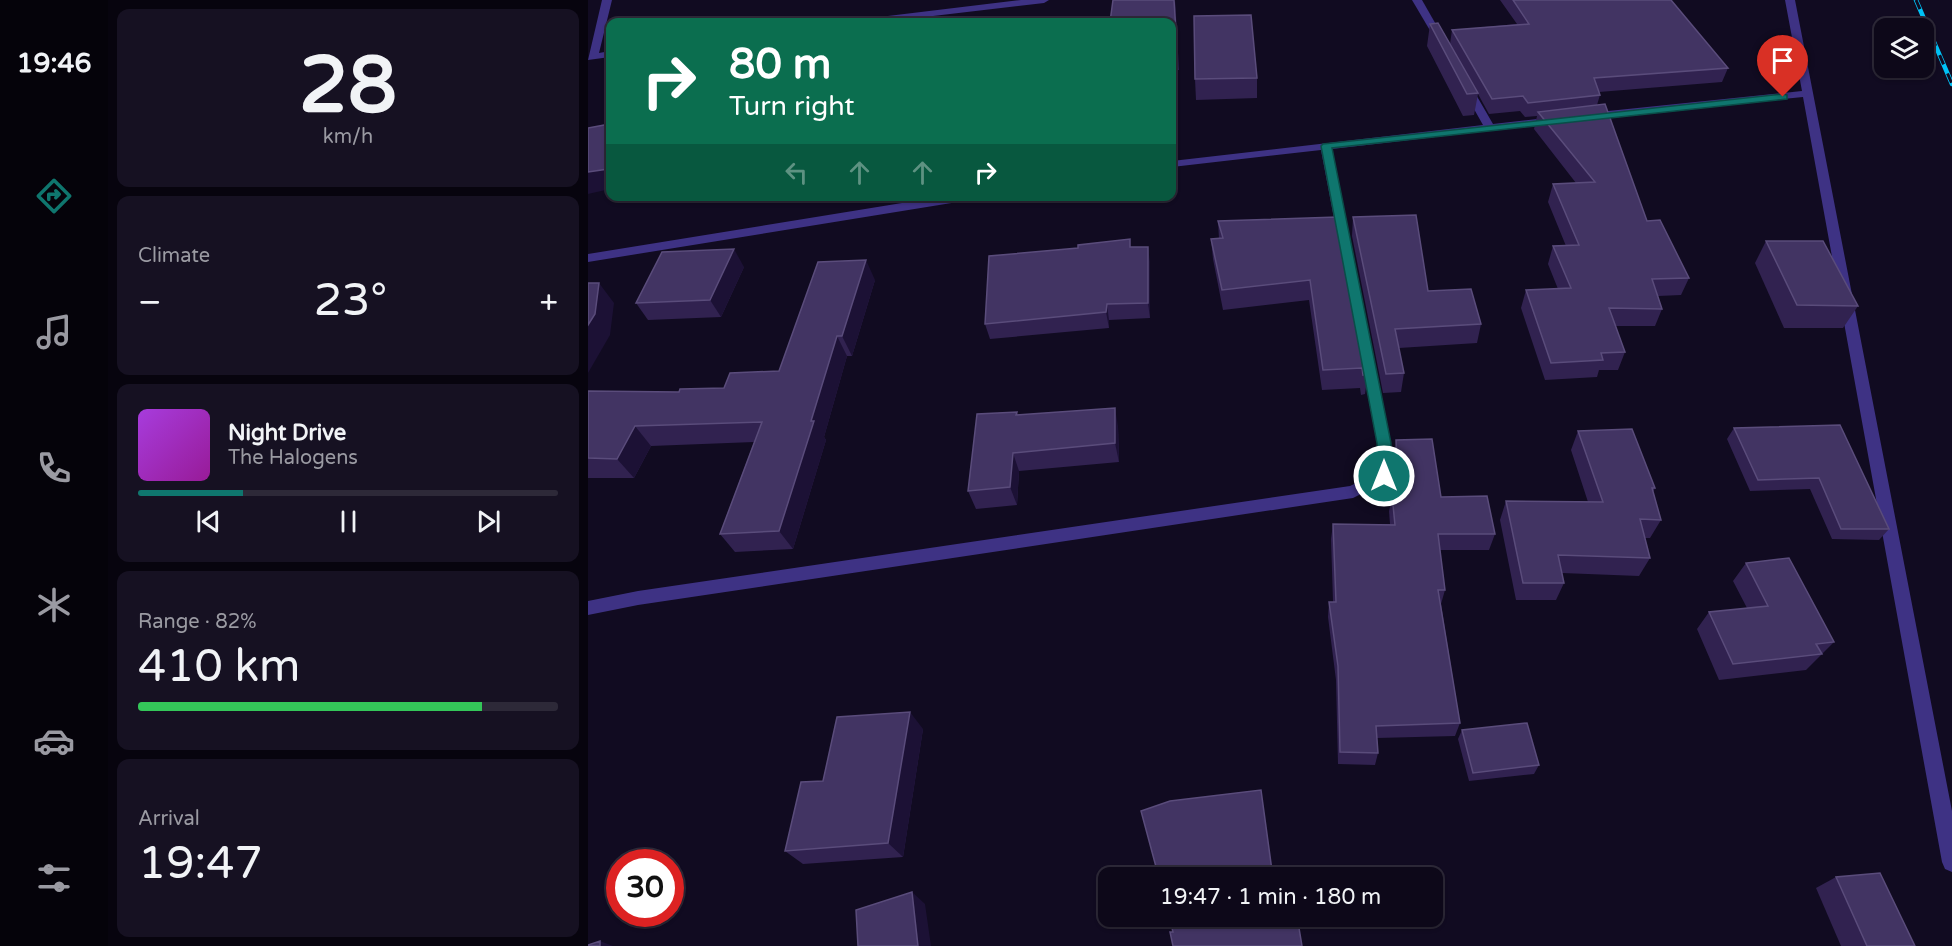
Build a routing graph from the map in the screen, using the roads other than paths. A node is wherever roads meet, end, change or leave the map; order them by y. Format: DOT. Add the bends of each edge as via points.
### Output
graph roads {
  1 [pos="607,0"];
  2 [pos="1044,0"];
  3 [pos="1417,0"];
  4 [pos="1790,0"];
  5 [pos="896,18"];
  6 [pos="1444,47"];
  7 [pos="606,54"];
  8 [pos="591,56"];
  9 [pos="1461,77"];
  10 [pos="1806,94"];
  11 [pos="1489,126"];
  12 [pos="1326,146"];
  13 [pos="1176,164"];
  14 [pos="939,201"];
  15 [pos="588,258"];
  16 [pos="588,608"];
  17 [pos="1952,862"];
  1 -- 8 [label="street"];
  2 -- 5 [label="street"];
  3 -- 6 [label="street"];
  4 -- 10 [label="street"];
  7 -- 8 [label="street"];
  9 -- 11 [label="street"];
  10 -- 11 [label="street"];
  10 -- 17 [label="street"];
  11 -- 12 [label="street"];
  12 -- 13 [label="street"];
  12 -- 16 [label="street" via="1384,443 1384,476 1353,492"];
  14 -- 15 [label="street"];
}
